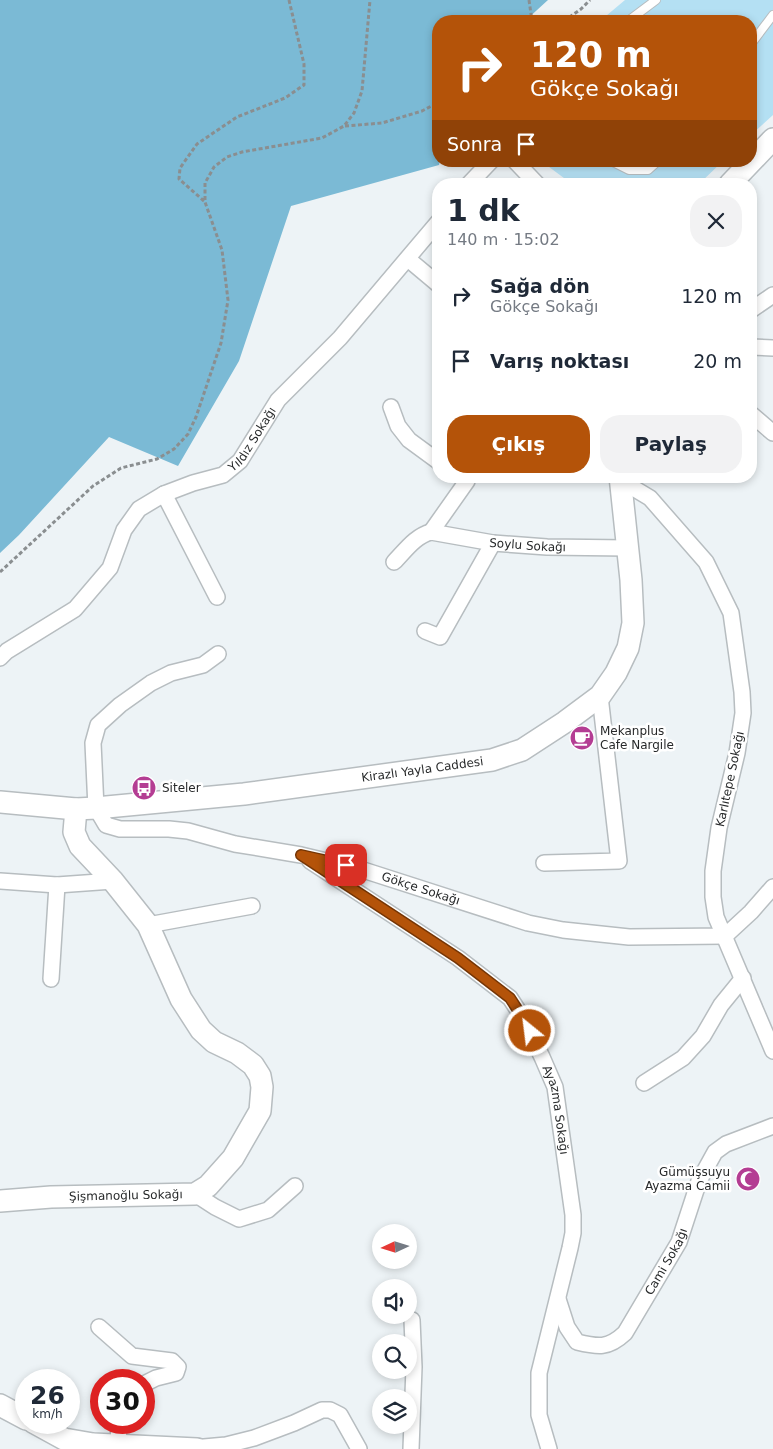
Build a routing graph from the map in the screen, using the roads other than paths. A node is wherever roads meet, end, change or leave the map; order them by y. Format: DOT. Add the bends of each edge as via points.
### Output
graph roads {
  1 [pos="656,0"];
  2 [pos="636,15"];
  3 [pos="773,15"];
  4 [pos="757,36"];
  5 [pos="773,139"];
  6 [pos="757,156"];
  7 [pos="486,167"];
  8 [pos="521,167"];
  9 [pos="623,167"];
  10 [pos="651,167"];
  11 [pos="746,167"];
  12 [pos="475,178"];
  13 [pos="531,178"];
  14 [pos="736,178"];
  15 [pos="432,229"];
  16 [pos="408,258"];
  17 [pos="432,279"];
  18 [pos="773,295"];
  19 [pos="757,306"];
  20 [pos="757,347"];
  21 [pos="773,348"];
  22 [pos="391,406"];
  23 [pos="757,419"];
  24 [pos="773,433"];
  25 [pos="432,457"];
  26 [pos="463,483"];
  27 [pos="620,483"];
  28 [pos="628,483"];
  29 [pos="164,494"];
  30 [pos="430,532"];
  31 [pos="493,543"];
  32 [pos="627,548"];
  33 [pos="394,562"];
  34 [pos="217,597"];
  35 [pos="425,631"];
  36 [pos="218,654"];
  37 [pos="0,658"];
  38 [pos="600,696"];
  39 [pos="0,802"];
  40 [pos="86,809"];
  41 [pos="301,855"];
  42 [pos="544,862"];
  43 [pos="0,881"];
  44 [pos="113,881"];
  45 [pos="58,885"];
  46 [pos="773,887"];
  47 [pos="252,906"];
  48 [pos="148,924"];
  49 [pos="725,936"];
  50 [pos="743,978"];
  51 [pos="50,980"];
  52 [pos="773,1051"];
  53 [pos="644,1083"];
  54 [pos="773,1126"];
  55 [pos="295,1186"];
  56 [pos="195,1194"];
  57 [pos="0,1202"];
  58 [pos="558,1299"];
  59 [pos="412,1324"];
  60 [pos="99,1327"];
  61 [pos="155,1378"];
  62 [pos="0,1404"];
  63 [pos="15,1413"];
  64 [pos="55,1434"];
  65 [pos="120,1434"];
  66 [pos="121,1447"];
  67 [pos="195,1449"];
  68 [pos="360,1449"];
  69 [pos="411,1449"];
  70 [pos="549,1449"];
  1 -- 2 [label="lane"];
  3 -- 4 [label="lane"];
  5 -- 6 [label="main road"];
  7 -- 12 [label="street"];
  8 -- 13 [label="street"];
  9 -- 10 [label="lane" via="629,170 648,170"];
  11 -- 14 [label="main road"];
  15 -- 16 [label="street, Yıldız Sokağı"];
  16 -- 17 [label="street"];
  16 -- 29 [label="street, Yıldız Sokağı" via="340,338 278,400 240,461 223,475"];
  18 -- 19 [label="street"];
  20 -- 21 [label="street"];
  22 -- 25 [label="street" via="398,426 409,440"];
  23 -- 24 [label="street"];
  26 -- 30 [label="street"];
  27 -- 32 [label="main road, Kirazlı Yayla Caddesi"];
  28 -- 49 [label="street, Karlıtepe Sokağı" via="650,498 706,562 731,612 743,713 713,872 716,918"];
  29 -- 34 [label="street"];
  29 -- 37 [label="street, Yıldız Sokağı" via="139,509 124,530 110,568 75,609"];
  30 -- 31 [label="street, Soylu Sokağı"];
  30 -- 33 [label="street" via="417,539"];
  31 -- 32 [label="street, Soylu Sokağı"];
  31 -- 35 [label="street" via="440,637"];
  32 -- 38 [label="main road, Kirazlı Yayla Caddesi" via="633,623 628,648"];
  36 -- 40 [label="street" via="203,664 171,673 151,683 98,725"];
  38 -- 40 [label="main road, Kirazlı Yayla Caddesi" via="522,750 492,760 244,794"];
  38 -- 42 [label="street" via="619,861"];
  39 -- 40 [label="main road, Kirazlı Yayla Caddesi"];
  40 -- 41 [label="street, Gökçe Sokağı" via="106,825 120,829 188,831 235,844"];
  40 -- 44 [label="main road, Şişmanoğlu Sokağı" via="74,832 80,846"];
  41 -- 49 [label="street, Gökçe Sokağı" via="360,869 528,923 554,928 629,937"];
  41 -- 58 [label="street, Ayazma Sokağı" via="458,958 510,998 523,1018 554,1087 573,1215 573,1233"];
  43 -- 45 [label="street"];
  44 -- 45 [label="street"];
  44 -- 48 [label="main road, Şişmanoğlu Sokağı"];
  45 -- 51 [label="street"];
  46 -- 49 [label="street"];
  47 -- 48 [label="street"];
  48 -- 56 [label="main road, Şişmanoğlu Sokağı" via="181,999 201,1030 214,1042 237,1053 260,1076 260,1111 233,1158 208,1186"];
  49 -- 50 [label="street, Karlıtepe Sokağı"];
  50 -- 52 [label="street, Karlıtepe Sokağı"];
  50 -- 53 [label="street" via="720,1005 703,1036 683,1058"];
  54 -- 58 [label="street, Cami Sokağı" via="726,1144 715,1152 699,1181 679,1242 625,1333 616,1341 607,1346 577,1342 567,1327"];
  55 -- 56 [label="street" via="268,1210 239,1219"];
  56 -- 57 [label="main road, Şişmanoğlu Sokağı" via="51,1197"];
  58 -- 70 [label="street, Ayazma Sokağı" via="539,1373 539,1415"];
  59 -- 69 [label="street"];
  60 -- 61 [label="street" via="132,1356 172,1361 178,1367 176,1373"];
  62 -- 63 [label="main road"];
  64 -- 66 [label="main road" via="64,1439"];
  65 -- 66 [label="street"];
  66 -- 67 [label="main road"];
  67 -- 68 [label="street" via="254,1438 322,1410 340,1415"];
}
